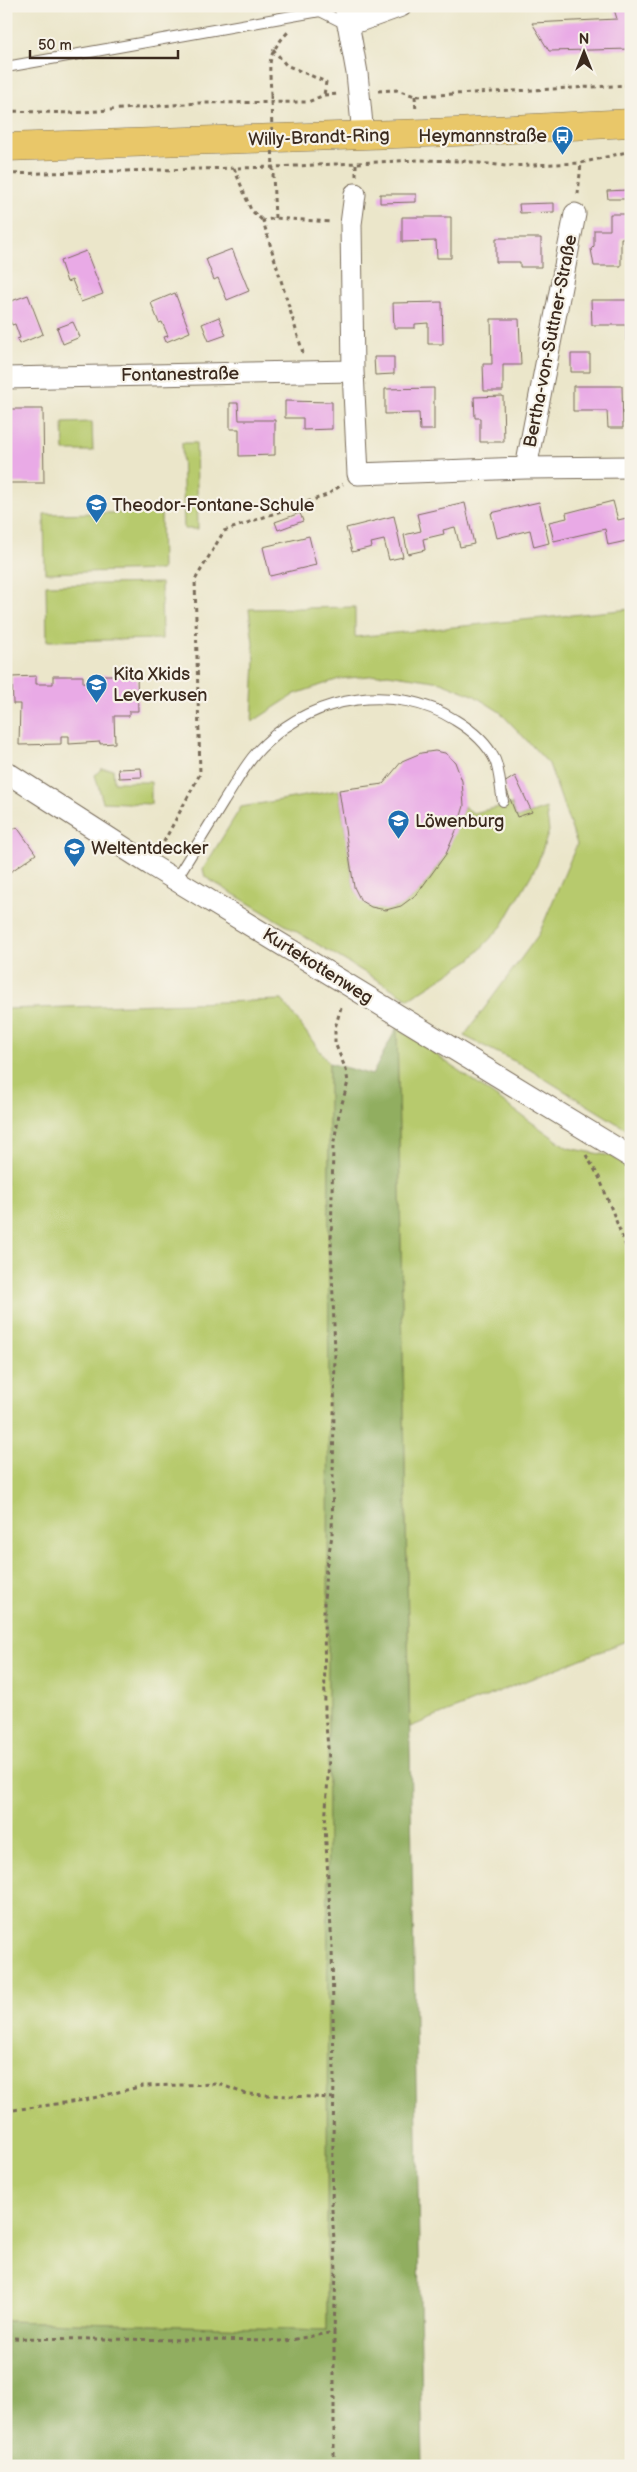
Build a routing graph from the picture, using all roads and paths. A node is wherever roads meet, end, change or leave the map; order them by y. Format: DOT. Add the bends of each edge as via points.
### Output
graph roads {
  1 [pos="401,6"];
  2 [pos="306,13"];
  3 [pos="346,15"];
  4 [pos="272,48"];
  5 [pos="6,67"];
  6 [pos="631,85"];
  7 [pos="397,90"];
  8 [pos="6,111"];
  9 [pos="631,123"];
  10 [pos="363,135"];
  11 [pos="6,147"];
  12 [pos="631,151"];
  13 [pos="581,163"];
  14 [pos="234,168"];
  15 [pos="6,174"];
  16 [pos="355,194"];
  17 [pos="575,214"];
  18 [pos="275,218"];
  19 [pos="263,221"];
  20 [pos="351,224"];
  21 [pos="310,371"];
  22 [pos="353,371"];
  23 [pos="6,378"];
  24 [pos="631,467"];
  25 [pos="526,468"];
  26 [pos="358,474"];
  27 [pos="6,772"];
  28 [pos="503,801"];
  29 [pos="151,865"];
  30 [pos="176,879"];
  31 [pos="348,984"];
  32 [pos="585,1152"];
  33 [pos="631,1157"];
  34 [pos="631,1258"];
  35 [pos="333,2098"];
  36 [pos="6,2111"];
  37 [pos="334,2332"];
  38 [pos="6,2338"];
  39 [pos="334,2466"];
  1 -- 3 [label="street"];
  2 -- 3 [label="lane" via="320,11"];
  2 -- 4 [label="path"];
  2 -- 5 [label="lane"];
  3 -- 10 [label="street" via="357,73"];
  4 -- 8 [label="path" via="286,65 326,82 324,95 308,102 198,103 71,113"];
  4 -- 18 [label="path, bridge"];
  6 -- 7 [label="path" via="415,96"];
  9 -- 10 [label="main road, Willy-Brandt-Ring"];
  10 -- 11 [label="main road, Willy-Brandt-Ring"];
  12 -- 13 [label="path"];
  13 -- 14 [label="path" via="506,166 463,160 418,160"];
  13 -- 17 [label="path"];
  14 -- 15 [label="path"];
  14 -- 19 [label="path" via="251,210"];
  16 -- 20 [label="street"];
  17 -- 25 [label="street, Bertha-von-Suttner-Straße"];
  18 -- 19 [label="path"];
  18 -- 20 [label="path"];
  19 -- 21 [label="path"];
  20 -- 22 [label="street"];
  21 -- 22 [label="street, Fontanestraße"];
  21 -- 23 [label="street, Fontanestraße"];
  22 -- 26 [label="street"];
  24 -- 25 [label="street, Bertha-von-Suttner-Straße"];
  25 -- 26 [label="street, Bertha-von-Suttner-Straße"];
  26 -- 29 [label="path" via="327,495 224,532 195,580 200,774"];
  27 -- 29 [label="street, Kurtekottenweg"];
  28 -- 30 [label="lane" via="494,759 473,731 444,713 396,698 363,698 334,704 297,719 266,742 246,766"];
  29 -- 30 [label="street, Kurtekottenweg"];
  30 -- 31 [label="street, Kurtekottenweg"];
  31 -- 33 [label="street, Kurtekottenweg"];
  31 -- 35 [label="path" via="335,1028 335,1043 348,1082 333,1147 331,1243 335,1362 332,1536 324,1604 325,1714 330,1759 325,1826 332,1947"];
  32 -- 34 [label="path" via="599,1176"];
  35 -- 36 [label="path" via="246,2094 219,2084 143,2086 85,2100"];
  35 -- 37 [label="path"];
  37 -- 38 [label="path" via="286,2342"];
  37 -- 39 [label="path"];
}
